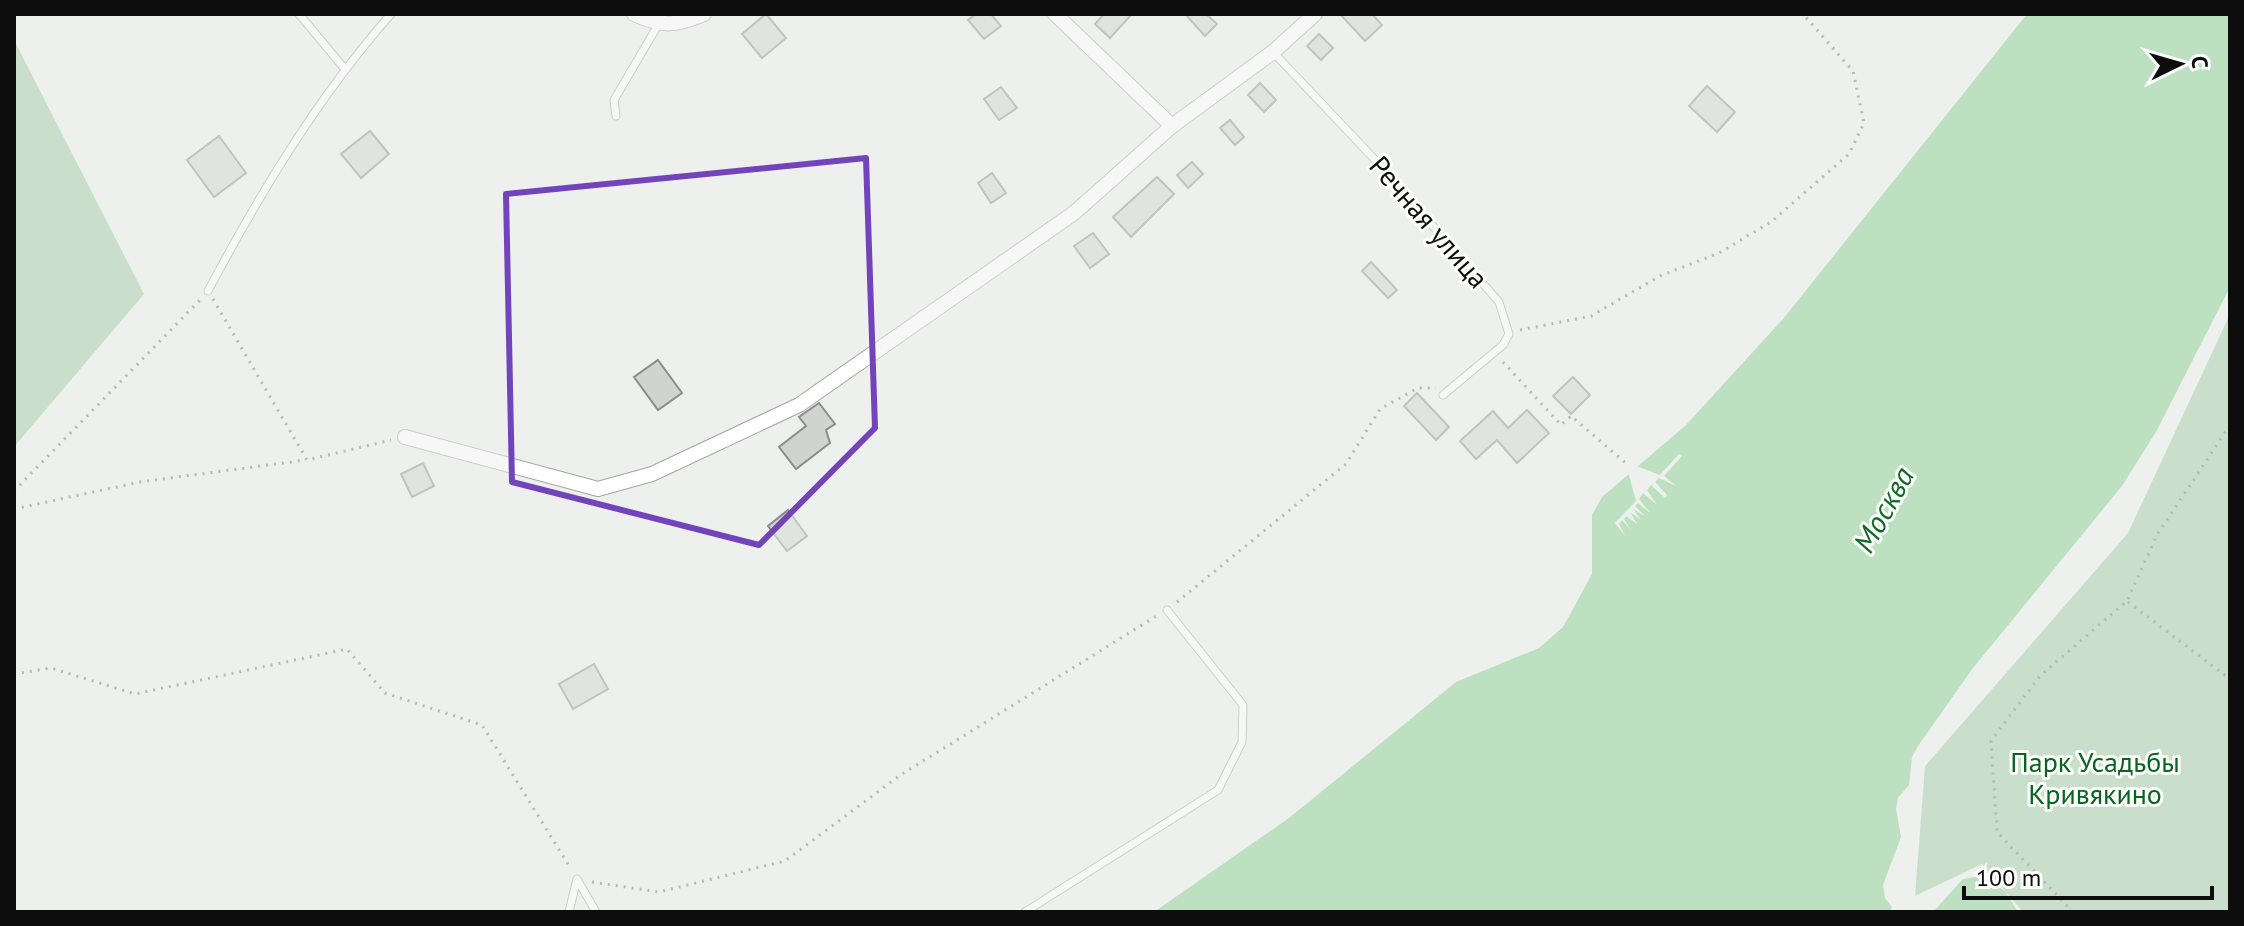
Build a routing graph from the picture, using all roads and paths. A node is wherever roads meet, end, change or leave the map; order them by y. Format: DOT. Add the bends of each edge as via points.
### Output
graph roads {
  1 [pos="299,14"];
  2 [pos="391,14"];
  3 [pos="634,14"];
  4 [pos="704,14"];
  5 [pos="1055,14"];
  6 [pos="1315,14"];
  7 [pos="1803,14"];
  8 [pos="658,25"];
  9 [pos="1273,52"];
  10 [pos="344,68"];
  11 [pos="616,116"];
  12 [pos="1172,126"];
  13 [pos="208,291"];
  14 [pos="1509,334"];
  15 [pos="1496,353"];
  16 [pos="1451,389"];
  17 [pos="1443,395"];
  18 [pos="2230,425"];
  19 [pos="405,437"];
  20 [pos="307,460"];
  21 [pos="1628,465"];
  22 [pos="14,491"];
  23 [pos="14,509"];
  24 [pos="2127,601"];
  25 [pos="1167,610"];
  26 [pos="14,674"];
  27 [pos="2230,679"];
  28 [pos="577,879"];
  29 [pos="569,912"];
  30 [pos="596,912"];
  31 [pos="1025,912"];
  32 [pos="2073,912"];
  1 -- 10 [label="lane"];
  2 -- 10 [label="lane"];
  3 -- 8 [label="street"];
  4 -- 8 [label="street"];
  5 -- 12 [label="street"];
  6 -- 9 [label="street"];
  7 -- 14 [label="path" via="1853,71 1864,123 1849,154 1771,222 1719,253 1660,276 1591,316"];
  8 -- 11 [label="lane" via="614,100"];
  9 -- 12 [label="street"];
  9 -- 14 [label="lane, Речная улица" via="1499,302"];
  10 -- 13 [label="lane" via="242,226"];
  12 -- 19 [label="street" via="1074,213 799,405 652,474 598,489"];
  13 -- 20 [label="path"];
  13 -- 22 [label="path"];
  14 -- 15 [label="lane"];
  15 -- 16 [label="lane"];
  15 -- 21 [label="path" via="1561,425 1571,416"];
  16 -- 17 [label="lane"];
  16 -- 25 [label="path" via="1418,388 1380,409 1346,464"];
  18 -- 24 [label="path" via="2157,535"];
  19 -- 20 [label="path"];
  20 -- 23 [label="path" via="140,482"];
  24 -- 27 [label="path"];
  24 -- 32 [label="path" via="2040,676 1991,741 1997,832"];
  25 -- 28 [label="path" via="899,776 785,861 659,892"];
  25 -- 31 [label="lane" via="1243,705 1242,742 1218,790"];
  26 -- 28 [label="path" via="51,668 135,694 347,649 385,693 482,725"];
  28 -- 29 [label="lane"];
  28 -- 30 [label="lane"];
}
